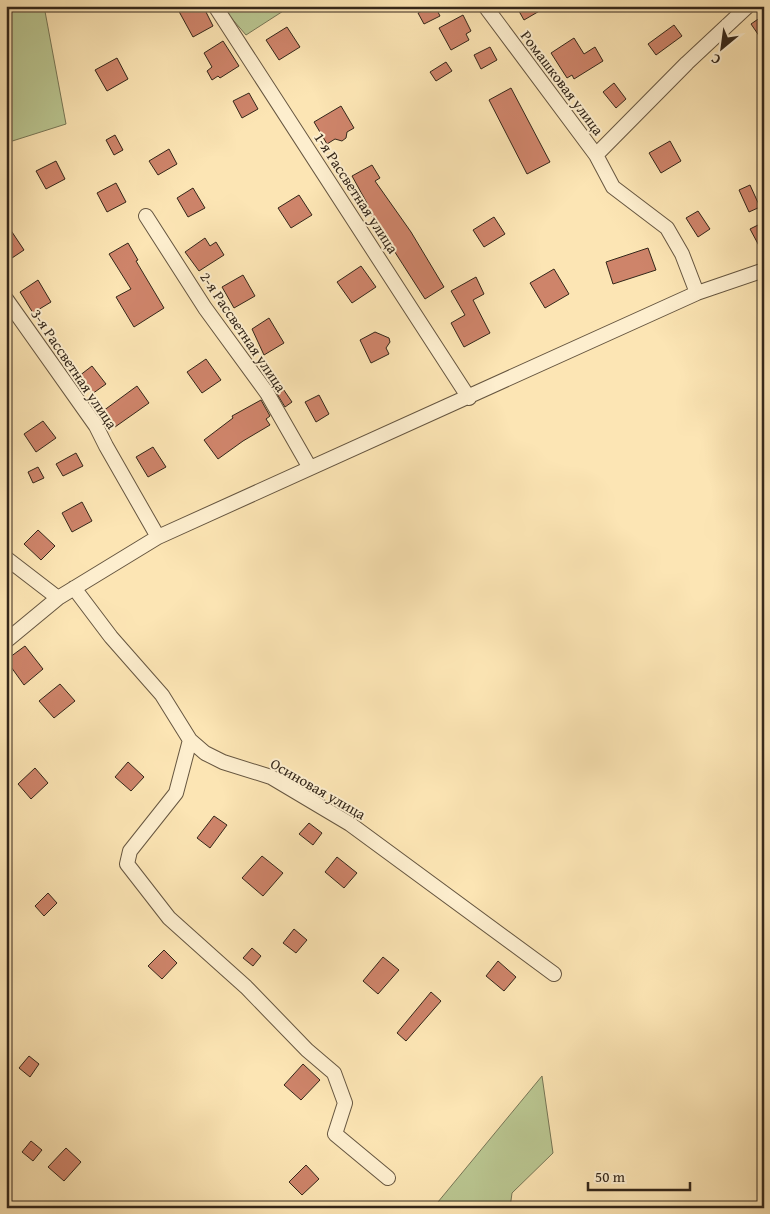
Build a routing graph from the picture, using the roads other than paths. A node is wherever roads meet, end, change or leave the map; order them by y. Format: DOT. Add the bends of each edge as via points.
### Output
graph roads {
  1 [pos="216,6"];
  2 [pos="485,6"];
  3 [pos="748,6"];
  4 [pos="596,155"];
  5 [pos="146,216"];
  6 [pos="764,270"];
  7 [pos="697,293"];
  8 [pos="6,299"];
  9 [pos="468,398"];
  10 [pos="310,468"];
  11 [pos="158,537"];
  12 [pos="6,558"];
  13 [pos="74,588"];
  14 [pos="58,598"];
  15 [pos="6,641"];
  16 [pos="190,740"];
  17 [pos="554,974"];
  18 [pos="388,1178"];
  1 -- 9 [label="street, 1-я Рассветная улица"];
  2 -- 4 [label="street, Ромашковая улица"];
  3 -- 4 [label="street"];
  4 -- 7 [label="street, Ромашковая улица" via="612,187 667,228 682,254"];
  5 -- 10 [label="street, 2-я Рассветная улица" via="205,308 267,393"];
  6 -- 7 [label="street"];
  7 -- 9 [label="street"];
  8 -- 11 [label="street, 3-я Рассветная улица" via="96,426"];
  9 -- 10 [label="street"];
  10 -- 11 [label="street"];
  11 -- 13 [label="street"];
  12 -- 14 [label="street"];
  13 -- 14 [label="street"];
  13 -- 16 [label="street, Осиновая улица" via="111,637 162,695"];
  14 -- 15 [label="street"];
  16 -- 17 [label="street, Осиновая улица" via="223,762 271,777 350,824"];
  16 -- 18 [label="street" via="176,794 130,851 127,864 169,918 334,1073 345,1103 335,1134"];
}
